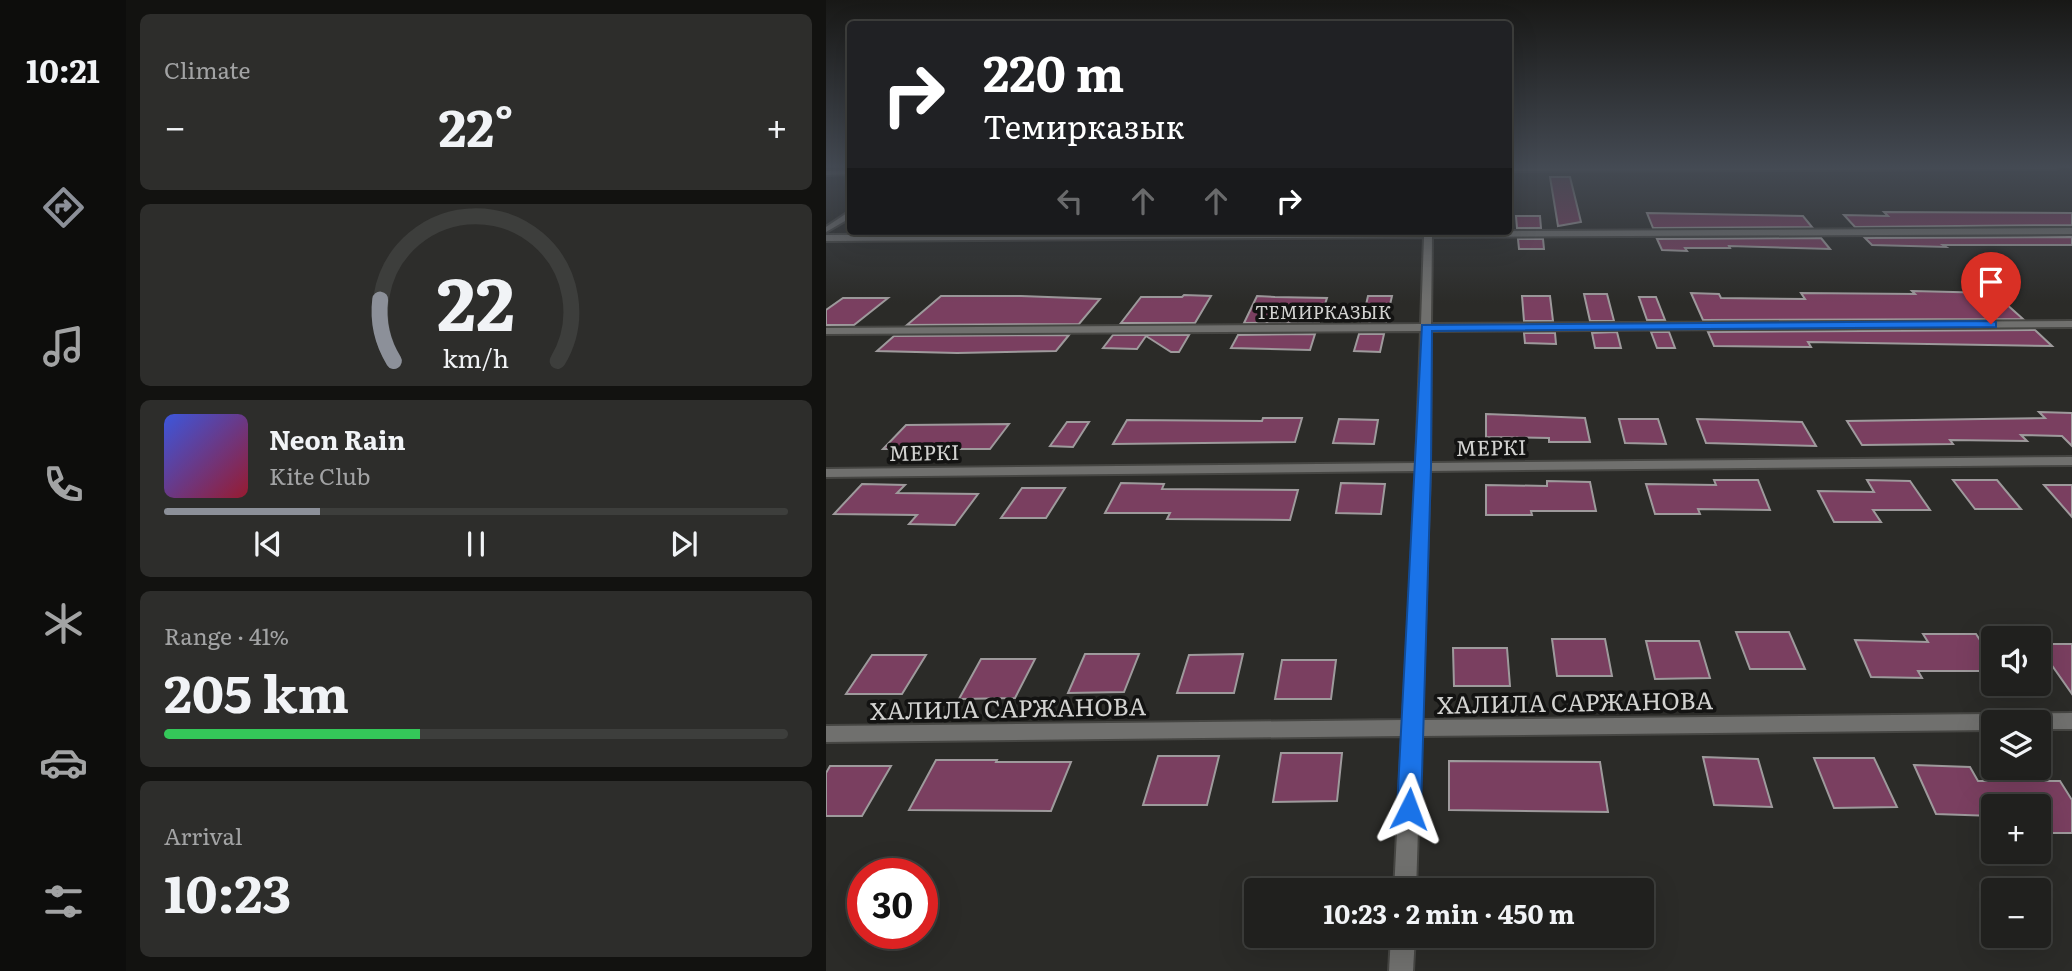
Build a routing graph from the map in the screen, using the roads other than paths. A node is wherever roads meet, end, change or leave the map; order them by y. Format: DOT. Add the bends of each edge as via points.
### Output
graph roads {
  1 [pos="847,217"];
  2 [pos="826,230"];
  3 [pos="2072,231"];
  4 [pos="1512,233"];
  5 [pos="1187,235"];
  6 [pos="1428,235"];
  7 [pos="826,238"];
  8 [pos="2072,324"];
  9 [pos="1426,328"];
  10 [pos="826,331"];
  11 [pos="2072,461"];
  12 [pos="1423,467"];
  13 [pos="826,473"];
  14 [pos="2072,721"];
  15 [pos="1413,727"];
  16 [pos="826,734"];
  17 [pos="1406,878"];
  18 [pos="1402,948"];
  19 [pos="1401,971"];
  1 -- 2 [label="lane"];
  3 -- 4 [label="street"];
  5 -- 7 [label="street"];
  6 -- 9 [label="street"];
  8 -- 9 [label="street, ТЕМИРКАЗЫК"];
  9 -- 10 [label="street, ТЕМИРКАЗЫК"];
  9 -- 12 [label="street"];
  11 -- 12 [label="street, МЕРКІ"];
  12 -- 13 [label="street, МЕРКІ"];
  12 -- 15 [label="street"];
  14 -- 15 [label="street, ХАЛИЛА САРЖАНОВА"];
  15 -- 16 [label="street, ХАЛИЛА САРЖАНОВА"];
  15 -- 17 [label="street"];
  18 -- 19 [label="street"];
}
